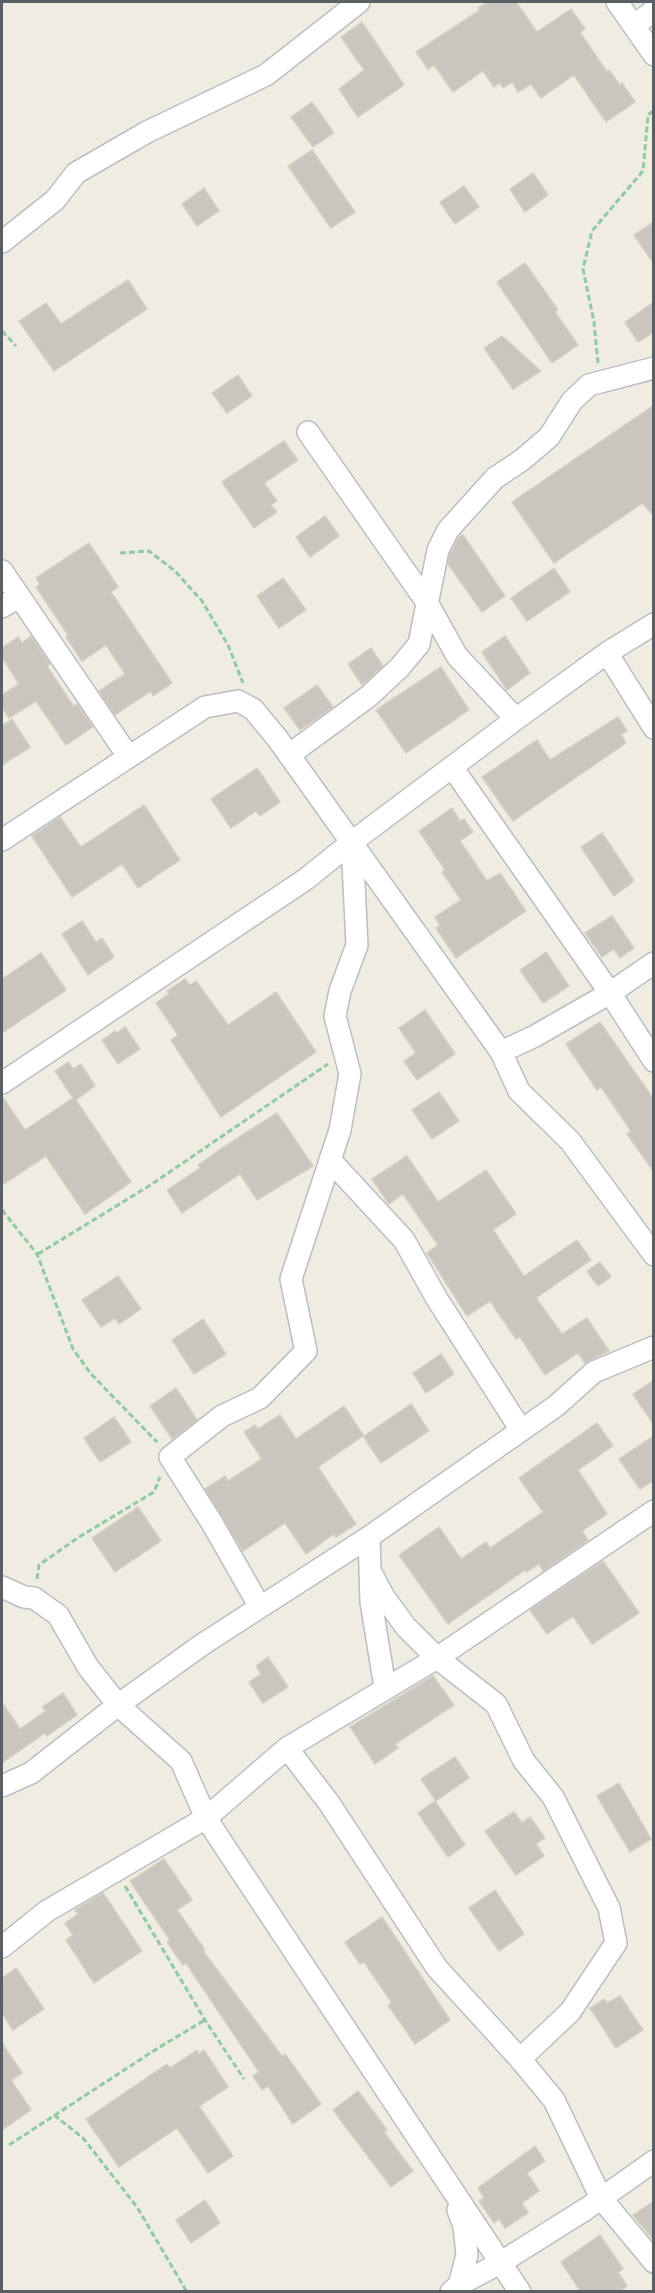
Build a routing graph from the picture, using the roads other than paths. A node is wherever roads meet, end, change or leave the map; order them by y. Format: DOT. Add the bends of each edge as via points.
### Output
graph roads {
  1 [pos="359,2"];
  2 [pos="617,2"];
  3 [pos="654,10"];
  4 [pos="634,26"];
  5 [pos="654,55"];
  6 [pos="2,242"];
  7 [pos="654,368"];
  8 [pos="308,432"];
  9 [pos="2,571"];
  10 [pos="10,602"];
  11 [pos="428,604"];
  12 [pos="654,624"];
  13 [pos="606,653"];
  14 [pos="516,719"];
  15 [pos="654,728"];
  16 [pos="289,755"];
  17 [pos="128,756"];
  18 [pos="452,767"];
  19 [pos="2,840"];
  20 [pos="352,842"];
  21 [pos="654,963"];
  22 [pos="610,993"];
  23 [pos="501,1052"];
  24 [pos="654,1062"];
  25 [pos="2,1083"];
  26 [pos="330,1160"];
  27 [pos="654,1255"];
  28 [pos="654,1347"];
  29 [pos="521,1430"];
  30 [pos="654,1511"];
  31 [pos="369,1537"];
  32 [pos="370,1571"];
  33 [pos="2,1587"];
  34 [pos="260,1607"];
  35 [pos="437,1658"];
  36 [pos="385,1687"];
  37 [pos="118,1705"];
  38 [pos="287,1748"];
  39 [pos="2,1786"];
  40 [pos="206,1818"];
  41 [pos="2,1947"];
  42 [pos="520,2059"];
  43 [pos="654,2161"];
  44 [pos="450,2187"];
  45 [pos="601,2198"];
  46 [pos="654,2262"];
  47 [pos="500,2263"];
  48 [pos="455,2288"];
  49 [pos="520,2292"];
  1 -- 6 [label="street" via="266,75 147,132 76,173 55,200"];
  2 -- 4 [label="street"];
  3 -- 4 [label="street"];
  4 -- 5 [label="street"];
  7 -- 11 [label="street" via="589,385 572,401 549,437 495,478 448,530 438,549"];
  8 -- 11 [label="street"];
  9 -- 10 [label="street"];
  10 -- 17 [label="street"];
  11 -- 14 [label="street" via="457,656"];
  11 -- 16 [label="street" via="419,644 400,667 369,696"];
  12 -- 13 [label="street"];
  13 -- 14 [label="street"];
  13 -- 15 [label="street"];
  14 -- 18 [label="street"];
  16 -- 17 [label="street" via="253,709 238,701 206,707"];
  16 -- 20 [label="street"];
  17 -- 19 [label="street"];
  18 -- 20 [label="street"];
  18 -- 22 [label="street"];
  20 -- 23 [label="street"];
  20 -- 25 [label="street" via="306,879"];
  20 -- 26 [label="street" via="357,945 334,1016 350,1074"];
  21 -- 22 [label="street"];
  22 -- 23 [label="street"];
  22 -- 24 [label="street"];
  23 -- 27 [label="street" via="519,1091 570,1141"];
  26 -- 29 [label="street" via="404,1240"];
  26 -- 34 [label="street" via="291,1279 306,1351 260,1398 222,1416 170,1457"];
  28 -- 29 [label="street" via="594,1372"];
  29 -- 31 [label="street"];
  30 -- 35 [label="street"];
  31 -- 32 [label="street"];
  31 -- 34 [label="street"];
  32 -- 35 [label="street" via="406,1627"];
  32 -- 36 [label="street"];
  33 -- 37 [label="street" via="34,1598 58,1615 88,1667"];
  34 -- 37 [label="street"];
  35 -- 36 [label="street"];
  35 -- 42 [label="street" via="496,1704 524,1761 553,1797 609,1908 616,1943 570,2012"];
  36 -- 38 [label="street"];
  37 -- 39 [label="street" via="31,1773"];
  37 -- 40 [label="street" via="181,1761"];
  38 -- 40 [label="street"];
  38 -- 42 [label="street" via="329,1803 437,1968"];
  40 -- 41 [label="street" via="47,1911"];
  40 -- 44 [label="street"];
  42 -- 45 [label="street" via="554,2100"];
  43 -- 45 [label="street"];
  44 -- 47 [label="street"];
  44 -- 48 [label="street" via="464,2226 467,2255"];
  45 -- 46 [label="street"];
  45 -- 47 [label="street"];
  47 -- 48 [label="street"];
  47 -- 49 [label="street"];
}
